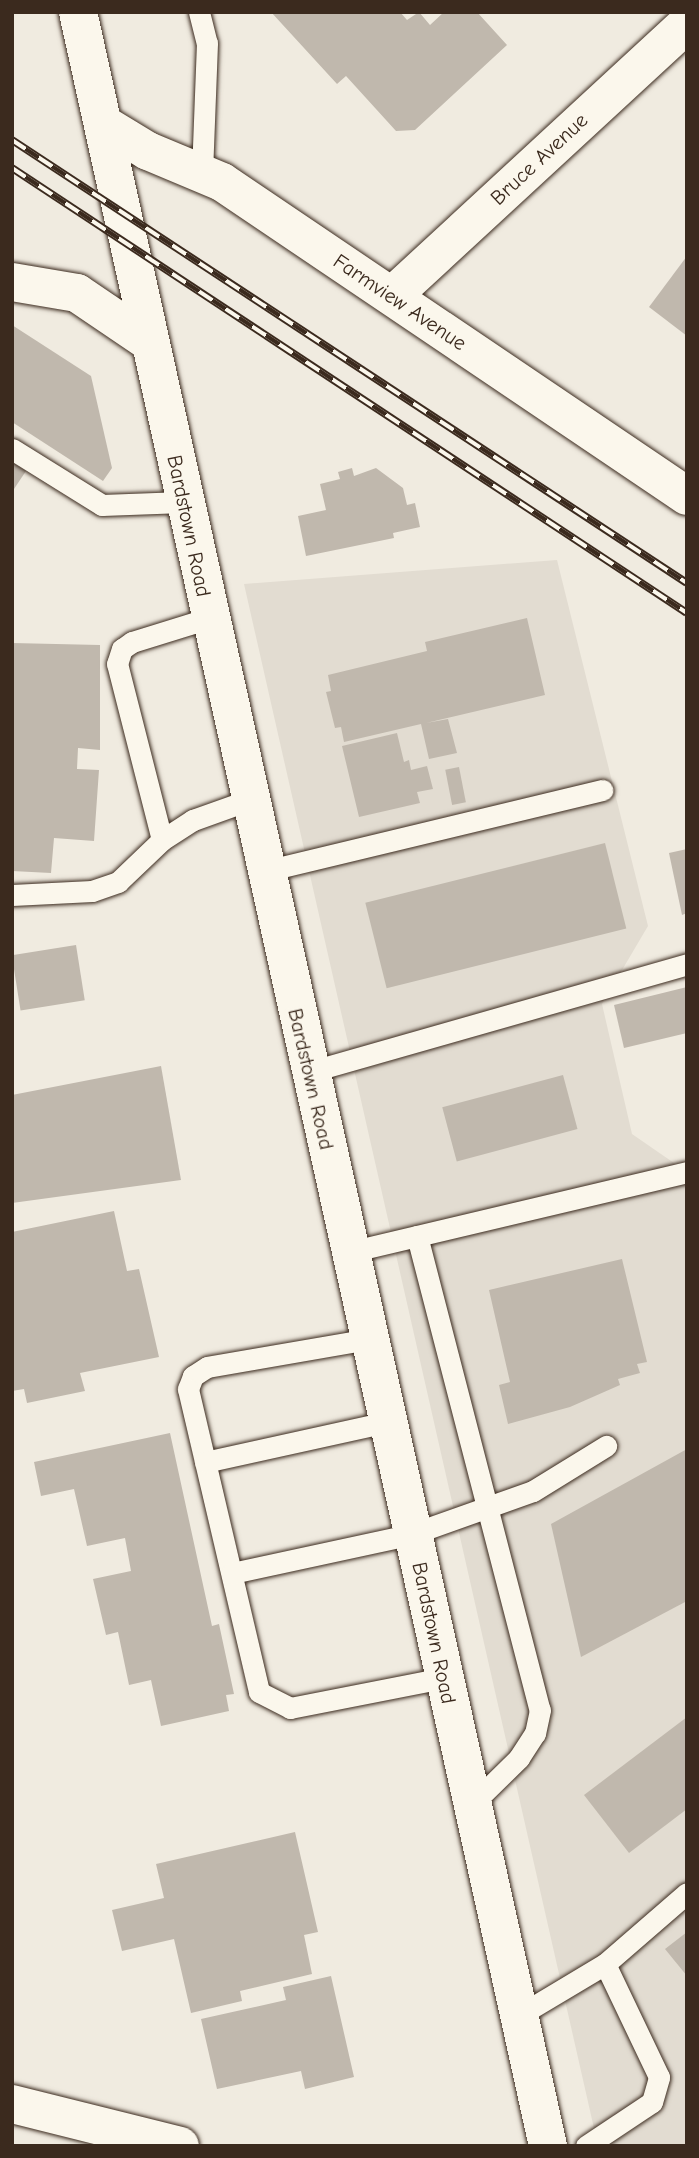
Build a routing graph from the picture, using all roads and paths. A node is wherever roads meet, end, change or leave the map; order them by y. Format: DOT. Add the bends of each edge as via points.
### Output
graph roads {
  1 [pos="78,12"];
  2 [pos="199,12"];
  3 [pos="687,24"];
  4 [pos="105,125"];
  5 [pos="202,171"];
  6 [pos="12,282"];
  7 [pos="392,296"];
  8 [pos="148,341"];
  9 [pos="12,449"];
  10 [pos="687,496"];
  11 [pos="183,502"];
  12 [pos="209,618"];
  13 [pos="602,790"];
  14 [pos="249,800"];
  15 [pos="162,840"];
  16 [pos="265,871"];
  17 [pos="12,895"];
  18 [pos="687,964"];
  19 [pos="309,1072"];
  20 [pos="687,1172"];
  21 [pos="417,1236"];
  22 [pos="349,1252"];
  23 [pos="369,1339"];
  24 [pos="387,1422"];
  25 [pos="606,1446"];
  26 [pos="205,1462"];
  27 [pos="487,1507"];
  28 [pos="412,1534"];
  29 [pos="232,1573"];
  30 [pos="443,1678"];
  31 [pos="472,1804"];
  32 [pos="687,1893"];
  33 [pos="605,1964"];
  34 [pos="519,2016"];
  35 [pos="12,2104"];
  36 [pos="180,2146"];
  37 [pos="548,2146"];
  38 [pos="586,2146"];
  1 -- 4 [label="main road, Bardstown Road"];
  2 -- 5 [label="lane" via="207,43"];
  3 -- 7 [label="main road, Bruce Avenue"];
  4 -- 5 [label="main road, Farmview Avenue" via="148,151"];
  4 -- 8 [label="main road, Bardstown Road"];
  5 -- 7 [label="main road, Farmview Avenue"];
  6 -- 8 [label="main road" via="76,293"];
  7 -- 10 [label="main road, Farmview Avenue"];
  8 -- 11 [label="main road, Bardstown Road"];
  9 -- 11 [label="lane" via="102,505"];
  11 -- 12 [label="main road, Bardstown Road"];
  12 -- 14 [label="main road, Bardstown Road"];
  12 -- 15 [label="lane" via="132,642 122,649 117,664"];
  13 -- 16 [label="lane"];
  14 -- 15 [label="lane" via="193,820"];
  14 -- 16 [label="main road, Bardstown Road"];
  15 -- 17 [label="lane" via="118,882 92,891"];
  16 -- 19 [label="main road, Bardstown Road"];
  18 -- 19 [label="lane"];
  19 -- 22 [label="main road, Bardstown Road"];
  20 -- 21 [label="lane"];
  21 -- 22 [label="lane"];
  21 -- 27 [label="lane"];
  22 -- 23 [label="main road, Bardstown Road"];
  23 -- 24 [label="main road, Bardstown Road"];
  23 -- 26 [label="lane" via="207,1367 194,1376 188,1390"];
  24 -- 26 [label="lane"];
  24 -- 28 [label="main road, Bardstown Road"];
  25 -- 27 [label="lane" via="533,1491"];
  26 -- 29 [label="lane"];
  27 -- 28 [label="lane"];
  27 -- 31 [label="lane" via="540,1710 536,1733 519,1758"];
  28 -- 29 [label="lane"];
  28 -- 30 [label="main road, Bardstown Road"];
  29 -- 30 [label="lane" via="259,1692 273,1702 290,1708"];
  30 -- 31 [label="main road, Bardstown Road"];
  31 -- 34 [label="main road, Bardstown Road"];
  32 -- 33 [label="lane"];
  33 -- 34 [label="lane"];
  33 -- 38 [label="lane" via="659,2077 652,2102"];
  34 -- 37 [label="main road, Bardstown Road"];
  35 -- 36 [label="main road"];
}
